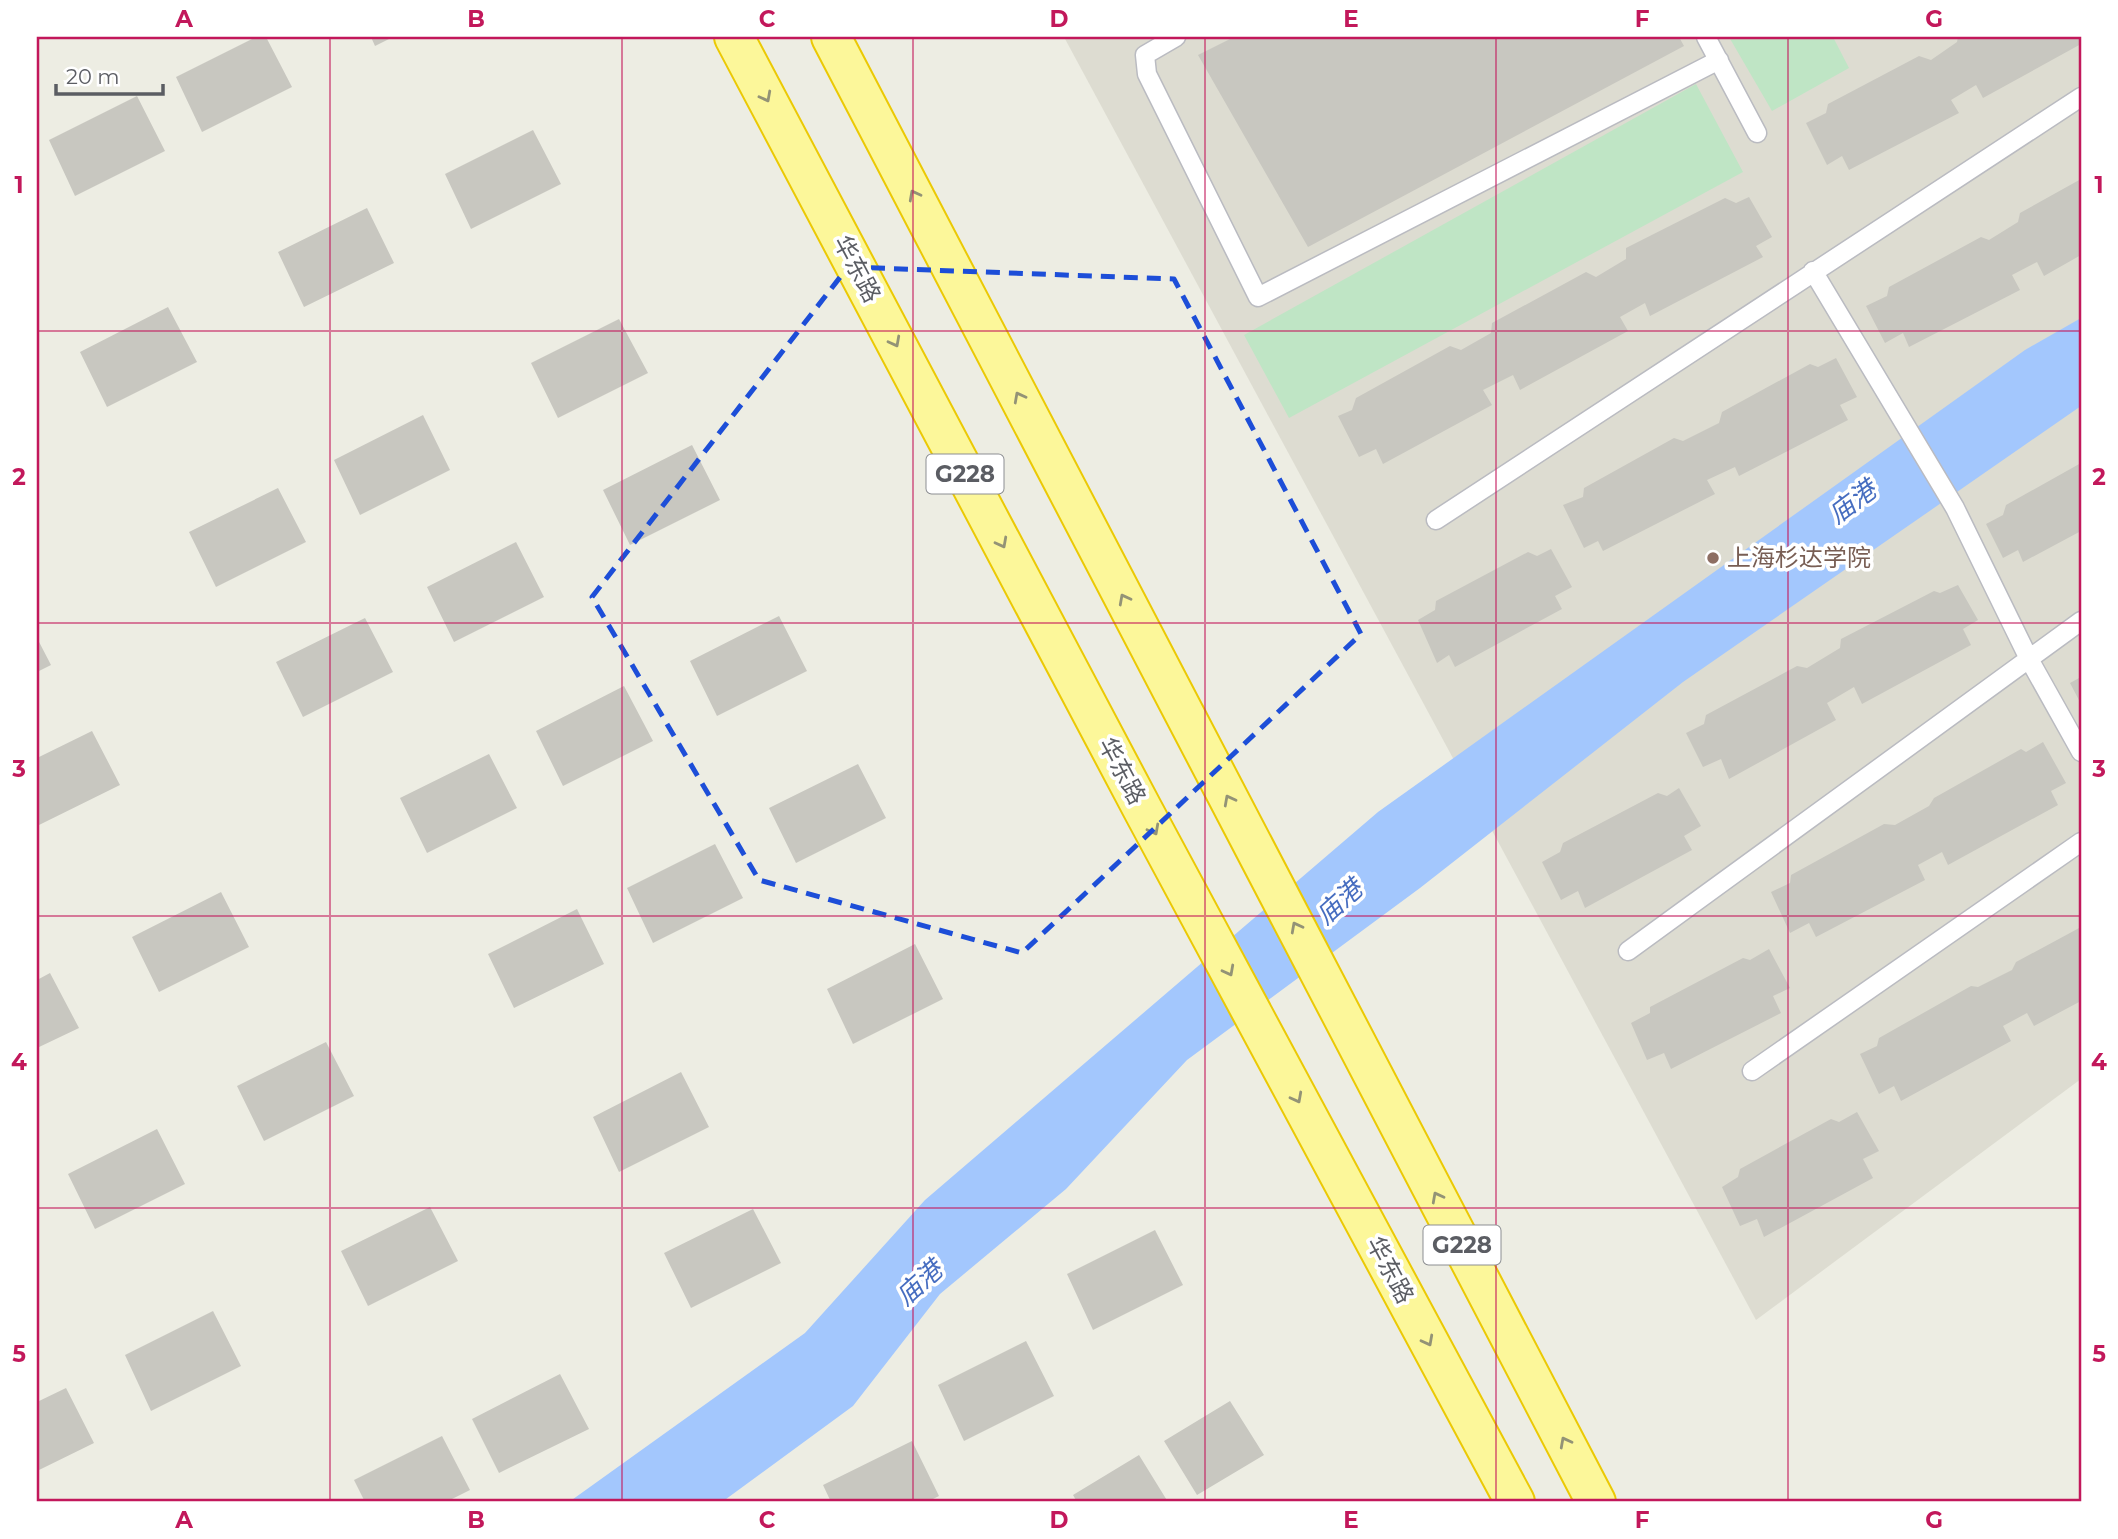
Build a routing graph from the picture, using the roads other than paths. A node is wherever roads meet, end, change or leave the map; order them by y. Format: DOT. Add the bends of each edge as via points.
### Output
graph roads {
  1 [pos="734,37"];
  2 [pos="831,37"];
  3 [pos="1176,37"];
  4 [pos="1706,37"];
  5 [pos="1719,61"];
  6 [pos="2081,97"];
  7 [pos="1757,133"];
  8 [pos="1813,271"];
  9 [pos="1436,520"];
  10 [pos="2081,621"];
  11 [pos="2029,659"];
  12 [pos="2081,752"];
  13 [pos="2081,842"];
  14 [pos="1628,951"];
  15 [pos="1752,1071"];
  16 [pos="1515,1502"];
  17 [pos="1596,1502"];
  1 -- 16 [label="highway, 华东路 / G228, one-way"];
  17 -- 2 [label="highway, G228, one-way"];
  3 -- 5 [label="lane" via="1145,55 1147,74 1258,297"];
  4 -- 5 [label="lane"];
  5 -- 7 [label="lane"];
  6 -- 8 [label="lane"];
  8 -- 9 [label="lane"];
  8 -- 11 [label="lane" via="1955,508"];
  10 -- 11 [label="lane"];
  11 -- 12 [label="lane"];
  11 -- 14 [label="lane"];
  13 -- 15 [label="lane"];
}
